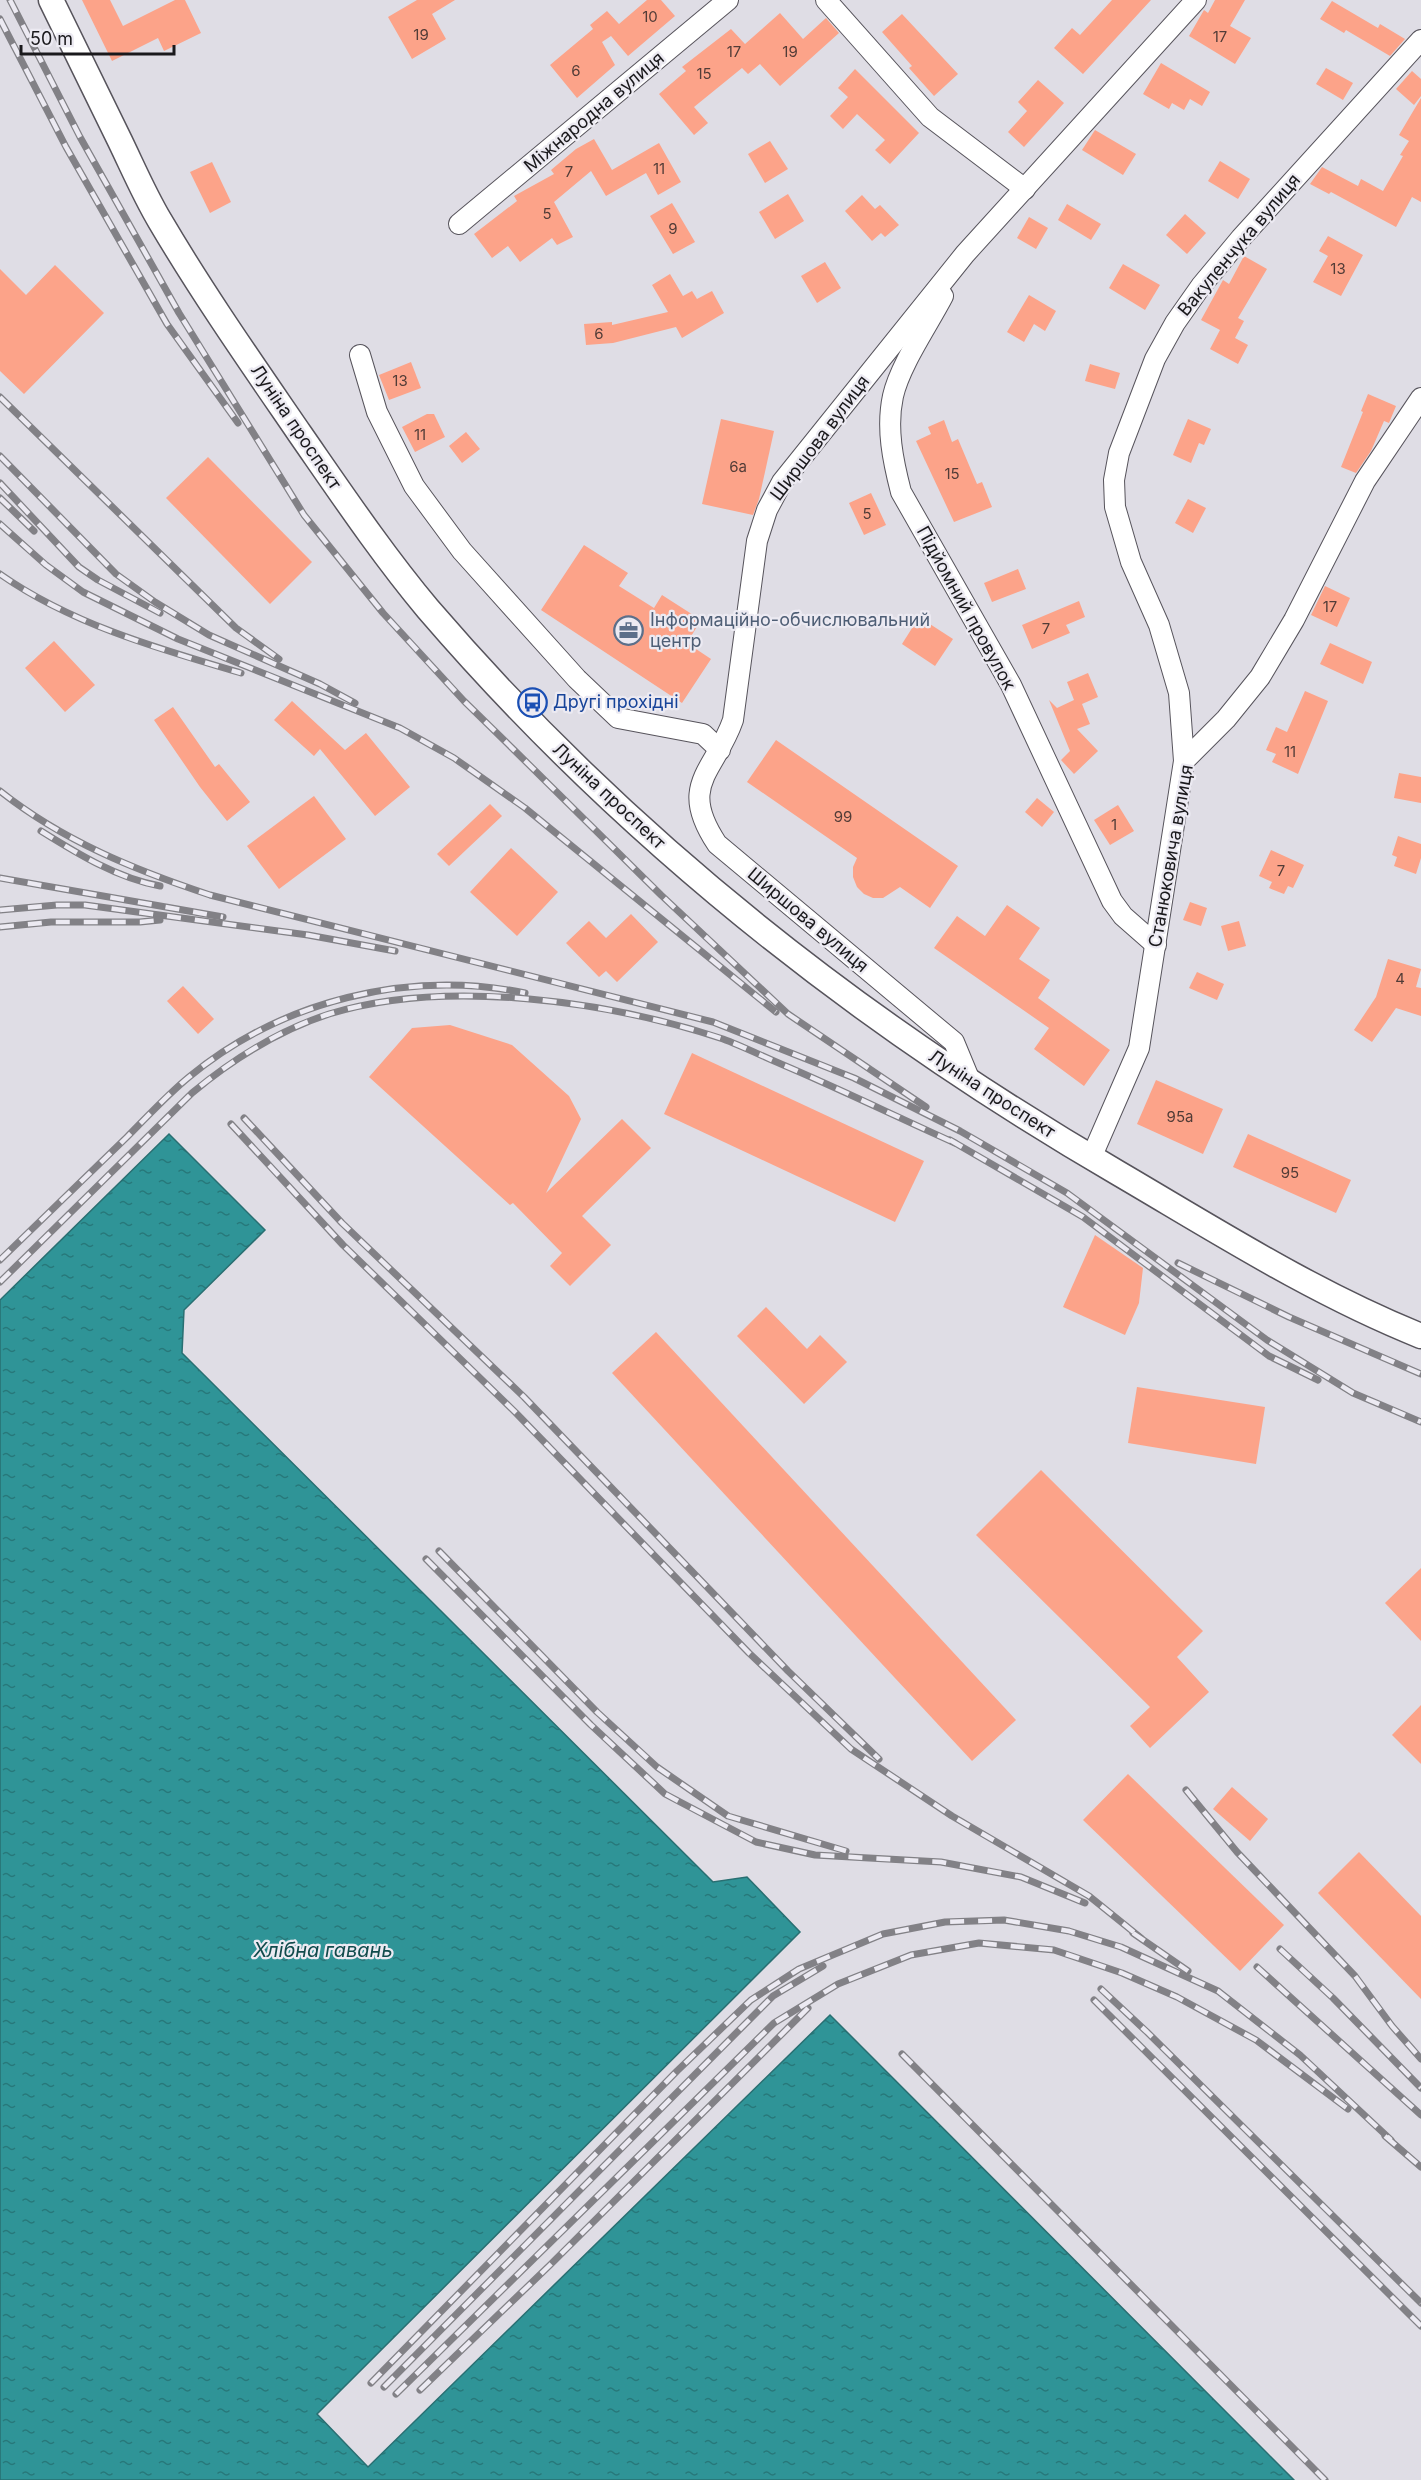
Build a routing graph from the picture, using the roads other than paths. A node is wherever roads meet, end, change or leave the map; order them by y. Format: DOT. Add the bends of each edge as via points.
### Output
graph roads {
  1 [pos="51,0"];
  2 [pos="728,0"];
  3 [pos="826,0"];
  4 [pos="1196,0"];
  5 [pos="1421,40"];
  6 [pos="1025,189"];
  7 [pos="459,224"];
  8 [pos="965,254"];
  9 [pos="360,355"];
  10 [pos="1421,398"];
  11 [pos="720,750"];
  12 [pos="1184,760"];
  13 [pos="1156,945"];
  14 [pos="971,1083"];
  15 [pos="1091,1158"];
  16 [pos="1421,1336"];
  1 -- 14 [label="street, Луніна проспект" via="157,217 342,495 426,606 530,722 647,834 844,994"];
  2 -- 7 [label="street, Міжнародна вулиця"];
  3 -- 6 [label="street" via="930,117"];
  4 -- 6 [label="street, Ширшова вулиця"];
  5 -- 12 [label="street, Вакуленчука вулиця" via="1201,285 1174,322 1155,359 1119,453 1115,507 1131,562 1159,625 1179,693"];
  6 -- 8 [label="street, Ширшова вулиця"];
  8 -- 11 [label="street, Ширшова вулиця" via="782,482 767,510 757,542 733,720"];
  8 -- 13 [label="street, Підйомний провулок" via="893,395 890,426 901,492 1011,685 1112,901"];
  9 -- 11 [label="street" via="377,412 414,486 462,551 577,679 618,718 703,734"];
  10 -- 12 [label="street, Станюковича вулиця" via="1365,481 1294,620 1260,677 1226,719"];
  11 -- 14 [label="street, Ширшова вулиця" via="707,767 700,793 706,827 717,844 954,1042"];
  12 -- 13 [label="street, Станюковича вулиця"];
  13 -- 15 [label="street, Станюковича вулиця" via="1139,1048"];
  14 -- 15 [label="street, Луніна проспект"];
  15 -- 16 [label="street, Луніна проспект" via="1289,1274"];
}
